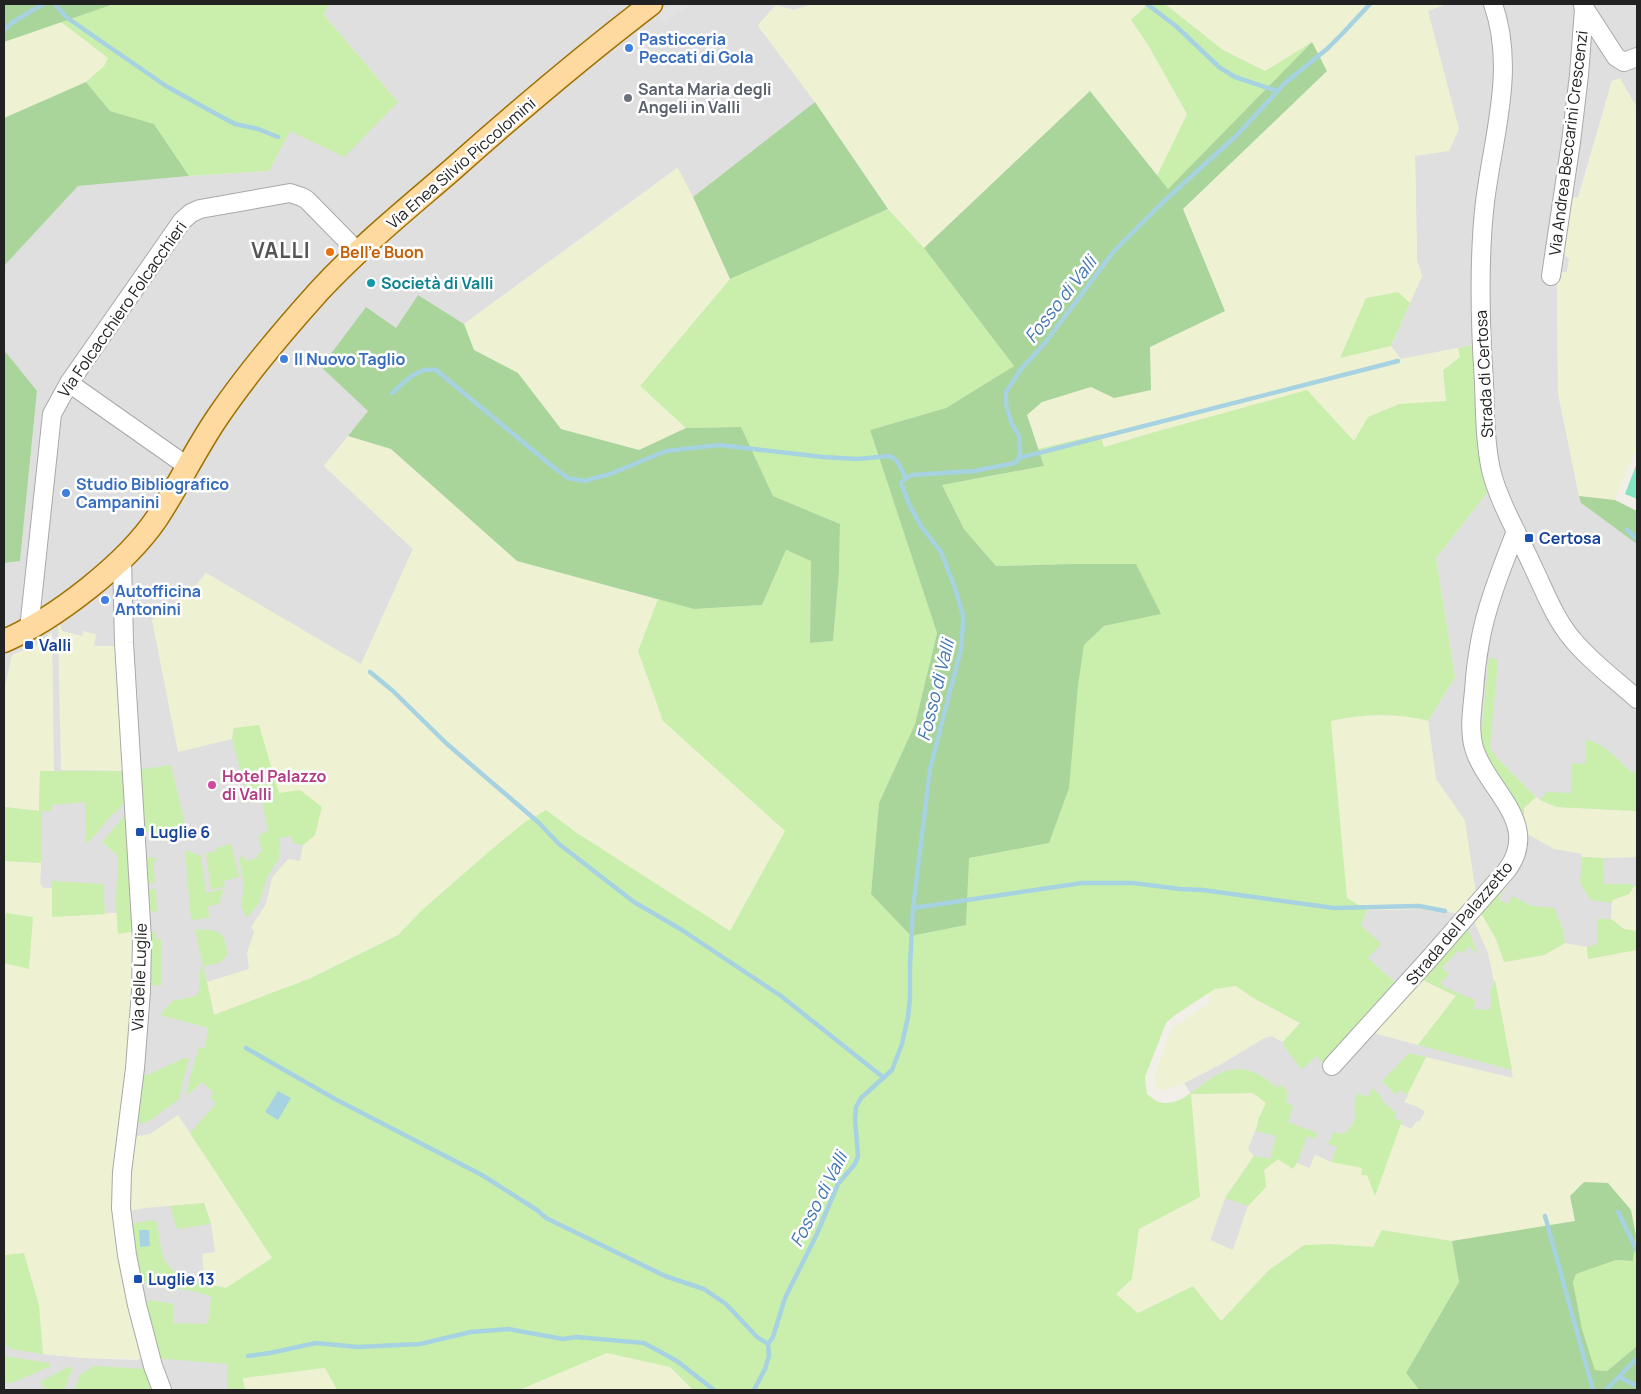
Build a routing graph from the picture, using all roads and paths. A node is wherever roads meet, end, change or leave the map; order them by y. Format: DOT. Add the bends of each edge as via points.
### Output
graph roads {
  1 [pos="651,4"];
  2 [pos="1493,4"];
  3 [pos="1583,7"];
  4 [pos="1637,58"];
  5 [pos="358,253"];
  6 [pos="1551,276"];
  7 [pos="69,383"];
  8 [pos="187,466"];
  9 [pos="1516,531"];
  10 [pos="122,559"];
  11 [pos="29,629"];
  12 [pos="4,641"];
  13 [pos="1637,698"];
  14 [pos="1332,1066"];
  15 [pos="162,1390"];
  1 -- 5 [label="main road, Via Enea Silvio Piccolomini" via="472,152"];
  2 -- 9 [label="street, Strada di Certosa" via="1504,56 1501,103 1485,202 1480,271 1486,436 1491,470"];
  3 -- 4 [label="street, Via Andrea Beccarini Crescenzi" via="1616,57 1624,62"];
  3 -- 6 [label="street, Via Andrea Beccarini Crescenzi" via="1580,75"];
  5 -- 7 [label="street, Via Folcacchiero Folcacchieri" via="307,200 296,194 284,193 195,211 178,226"];
  5 -- 8 [label="main road, Via Enea Silvio Piccolomini" via="321,289 258,364 218,417"];
  7 -- 8 [label="street"];
  7 -- 11 [label="street, Via Folcacchiero Folcacchieri" via="51,419"];
  8 -- 10 [label="main road, Via Enea Silvio Piccolomini" via="157,518"];
  9 -- 13 [label="street, Strada di Certosa" via="1551,605 1570,636"];
  9 -- 14 [label="street, Strada del Palazzetto" via="1482,630 1472,726 1476,754 1512,816 1519,841 1516,853 1507,870"];
  10 -- 11 [label="main road, Via Enea Silvio Piccolomini" via="67,604"];
  10 -- 15 [label="street, Via delle Luglie" via="142,946 135,1068 120,1208 137,1305"];
  11 -- 12 [label="main road, Via Enea Silvio Piccolomini"];
}
